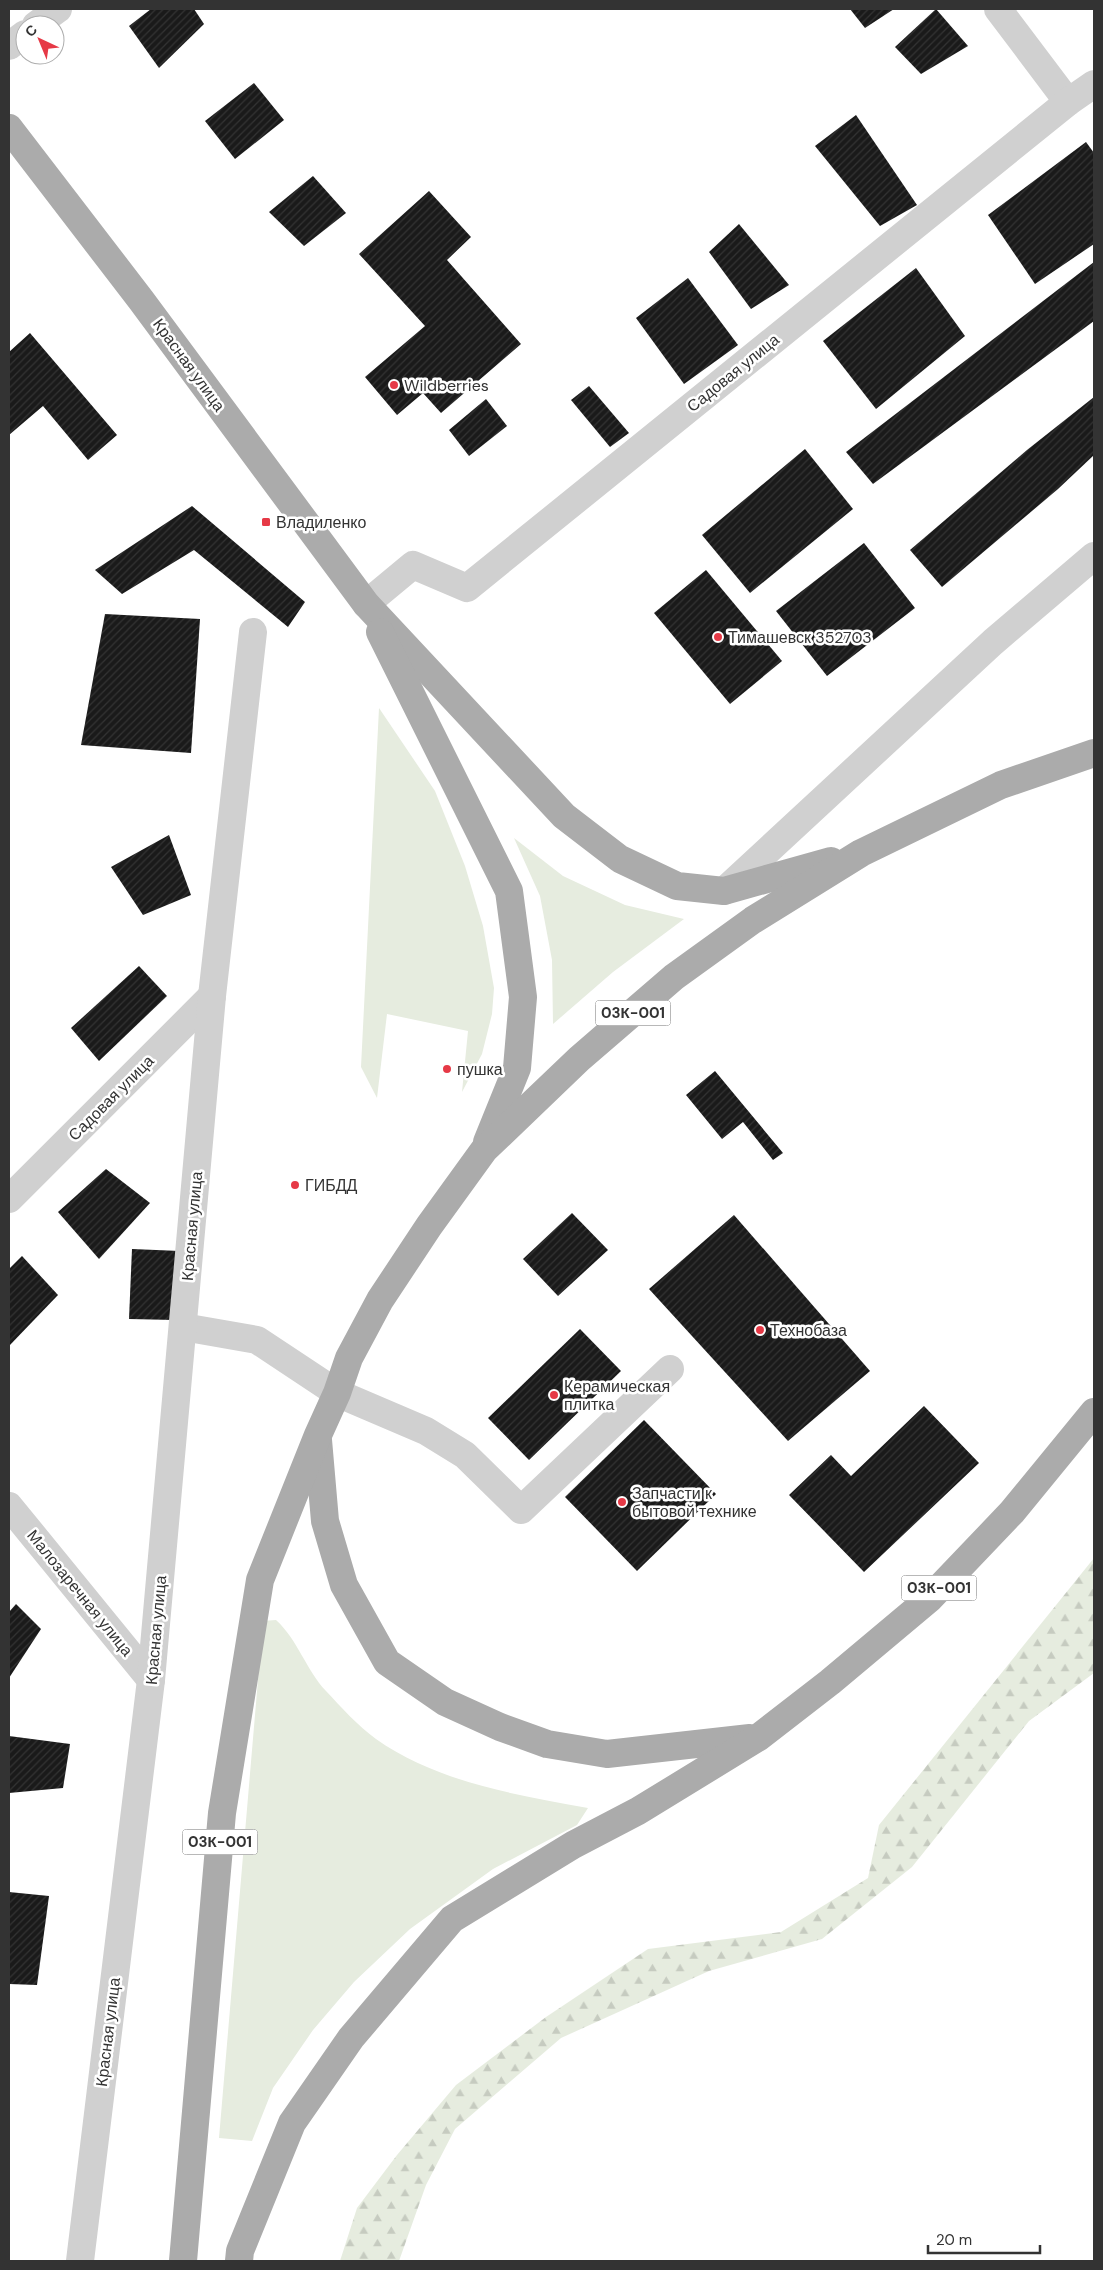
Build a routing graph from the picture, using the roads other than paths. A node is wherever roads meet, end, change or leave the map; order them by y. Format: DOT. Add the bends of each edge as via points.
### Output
graph roads {
  1 [pos="998,9"];
  2 [pos="1094,84"];
  3 [pos="1068,102"];
  4 [pos="9,128"];
  5 [pos="1094,556"];
  6 [pos="366,604"];
  7 [pos="253,632"];
  8 [pos="1094,753"];
  9 [pos="861,853"];
  10 [pos="724,892"];
  11 [pos="212,996"];
  12 [pos="484,1150"];
  13 [pos="9,1199"];
  14 [pos="183,1327"];
  15 [pos="670,1369"];
  16 [pos="337,1393"];
  17 [pos="1094,1412"];
  18 [pos="318,1435"];
  19 [pos="9,1506"];
  20 [pos="151,1680"];
  21 [pos="759,1737"];
  22 [pos="80,2261"];
  23 [pos="183,2261"];
  24 [pos="240,2261"];
  1 -- 3 [label="street"];
  2 -- 3 [label="street, Садовая улица"];
  3 -- 6 [label="street, Садовая улица" via="467,588 413,565"];
  4 -- 6 [label="main road, Красная улица"];
  5 -- 10 [label="street" via="992,642"];
  6 -- 10 [label="main road" via="564,816 620,858 677,886"];
  6 -- 12 [label="main road" via="509,891 523,997 517,1068"];
  7 -- 11 [label="street, Красная улица"];
  8 -- 9 [label="main road, 03К-001" via="1001,785"];
  9 -- 10 [label="main road"];
  9 -- 12 [label="main road, 03К-001" via="753,920 674,977 579,1060"];
  11 -- 13 [label="street, Садовая улица"];
  11 -- 14 [label="street, Красная улица"];
  12 -- 16 [label="main road, 03К-001" via="380,1300 349,1358"];
  14 -- 16 [label="street" via="257,1340"];
  14 -- 20 [label="street, Красная улица"];
  15 -- 16 [label="street" via="520,1510 465,1455 426,1432"];
  16 -- 18 [label="main road, 03К-001"];
  17 -- 21 [label="main road, 03К-001" via="1012,1512 928,1599"];
  18 -- 21 [label="main road" via="325,1521 344,1585 387,1662 445,1702 547,1744 607,1754"];
  18 -- 23 [label="main road, 03К-001" via="260,1580 222,1813"];
  19 -- 20 [label="street, Малозаречная улица"];
  20 -- 22 [label="street, Красная улица"];
  21 -- 24 [label="main road, 03К-001" via="638,1811 573,1844 452,1919 351,2038 292,2123 240,2252"];
}
